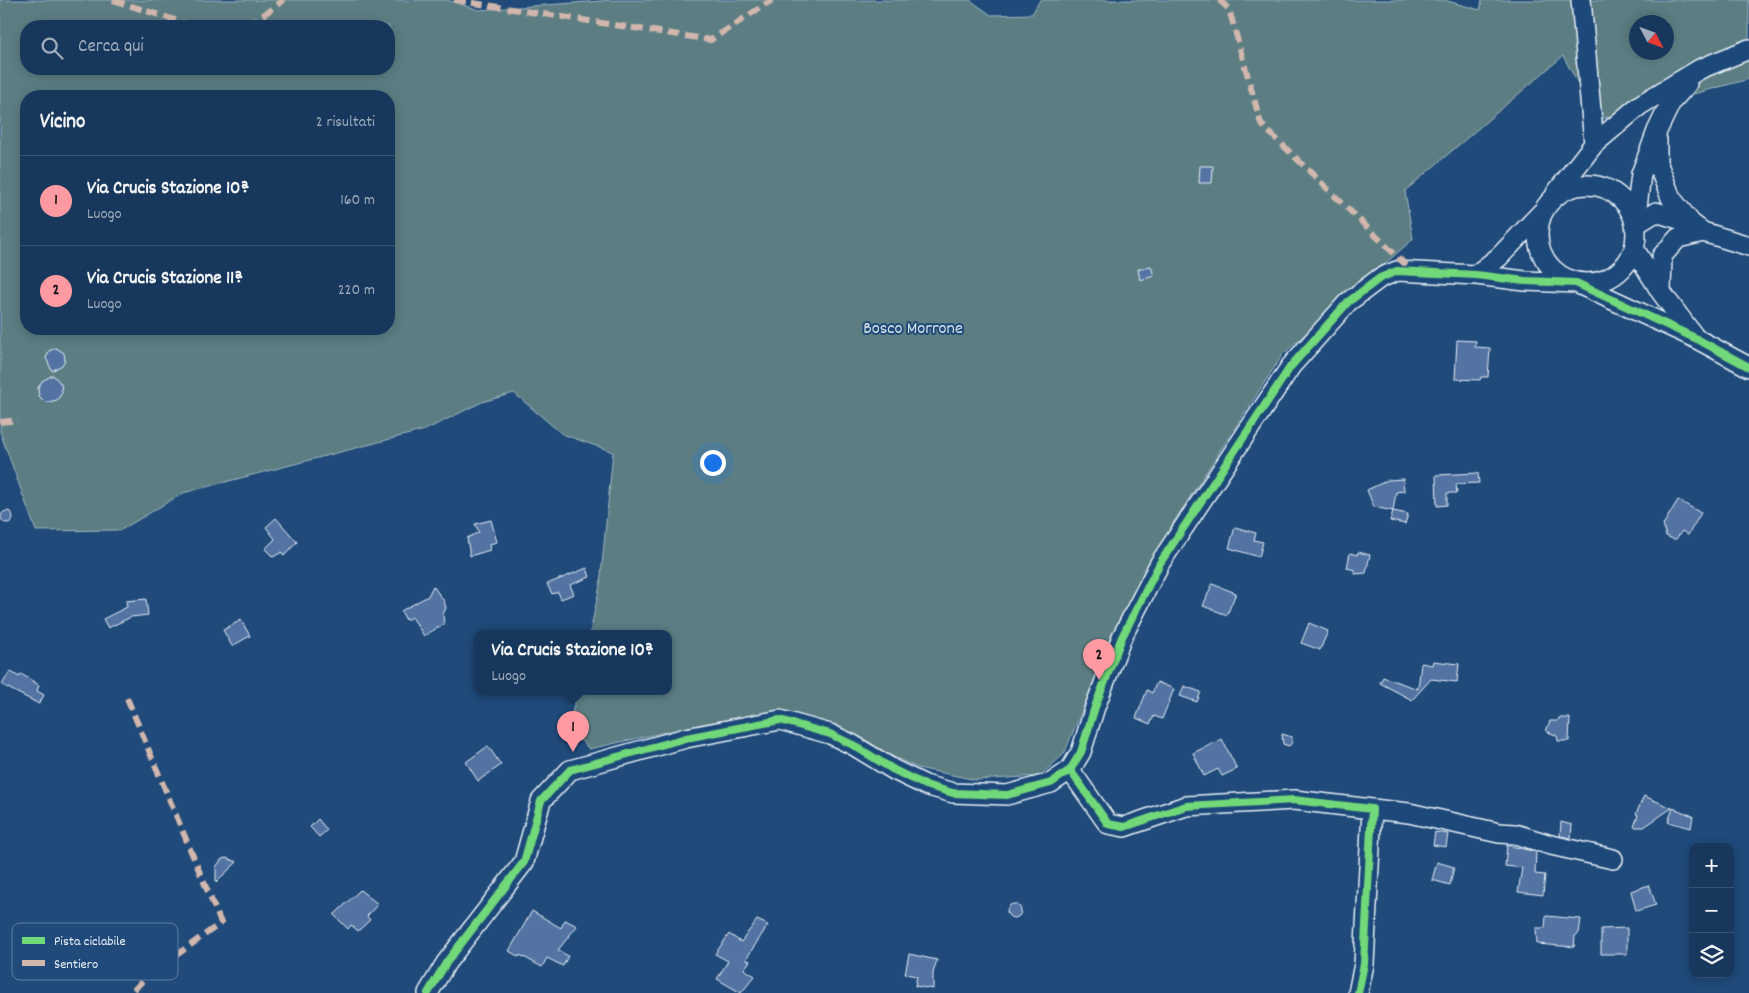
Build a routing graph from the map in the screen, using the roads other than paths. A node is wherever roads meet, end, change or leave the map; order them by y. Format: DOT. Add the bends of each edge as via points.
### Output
graph roads {
  1 [pos="1581,0"];
  2 [pos="1749,49"];
  3 [pos="1700,68"];
  4 [pos="1657,131"];
  5 [pos="1594,144"];
  6 [pos="1547,205"];
  7 [pos="1635,225"];
  8 [pos="1697,228"];
  9 [pos="1749,246"];
  10 [pos="1635,250"];
  11 [pos="1476,275"];
  12 [pos="1576,283"];
  13 [pos="1661,292"];
  14 [pos="1695,338"];
  15 [pos="1749,367"];
  16 [pos="1070,770"];
  17 [pos="1372,809"];
  18 [pos="1613,859"];
  19 [pos="428,993"];
  20 [pos="1358,993"];
  1 -- 5 [label="street"];
  2 -- 3 [label="street"];
  3 -- 4 [label="street" via="1671,102"];
  3 -- 5 [label="street" via="1640,105"];
  4 -- 7 [label="street" via="1641,174"];
  4 -- 8 [label="street" via="1657,162 1671,198"];
  5 -- 6 [label="street"];
  6 -- 7 [label="street" via="1564,190 1580,184 1596,185 1620,197"];
  6 -- 11 [label="street" via="1499,257"];
  6 -- 12 [label="street" via="1537,229 1537,246 1552,271"];
  7 -- 8 [label="street" via="1656,212"];
  7 -- 10 [label="street"];
  8 -- 9 [label="street"];
  8 -- 13 [label="street" via="1678,238 1662,256"];
  10 -- 12 [label="street" via="1628,262 1605,279 1590,284"];
  10 -- 13 [label="street"];
  11 -- 12 [label="street"];
  11 -- 16 [label="street" via="1397,271 1380,278 1348,302 1291,366 1160,563 1122,637 1081,752"];
  12 -- 14 [label="street"];
  13 -- 14 [label="street"];
  14 -- 15 [label="street"];
  16 -- 17 [label="street" via="1108,824 1124,827 1186,806 1294,800"];
  16 -- 19 [label="street" via="1052,783 1007,795 954,793 925,785 830,734 780,720 686,738 570,770 540,801 524,862 446,963"];
  17 -- 18 [label="street" via="1515,834"];
  17 -- 20 [label="street" via="1364,964"];
}
